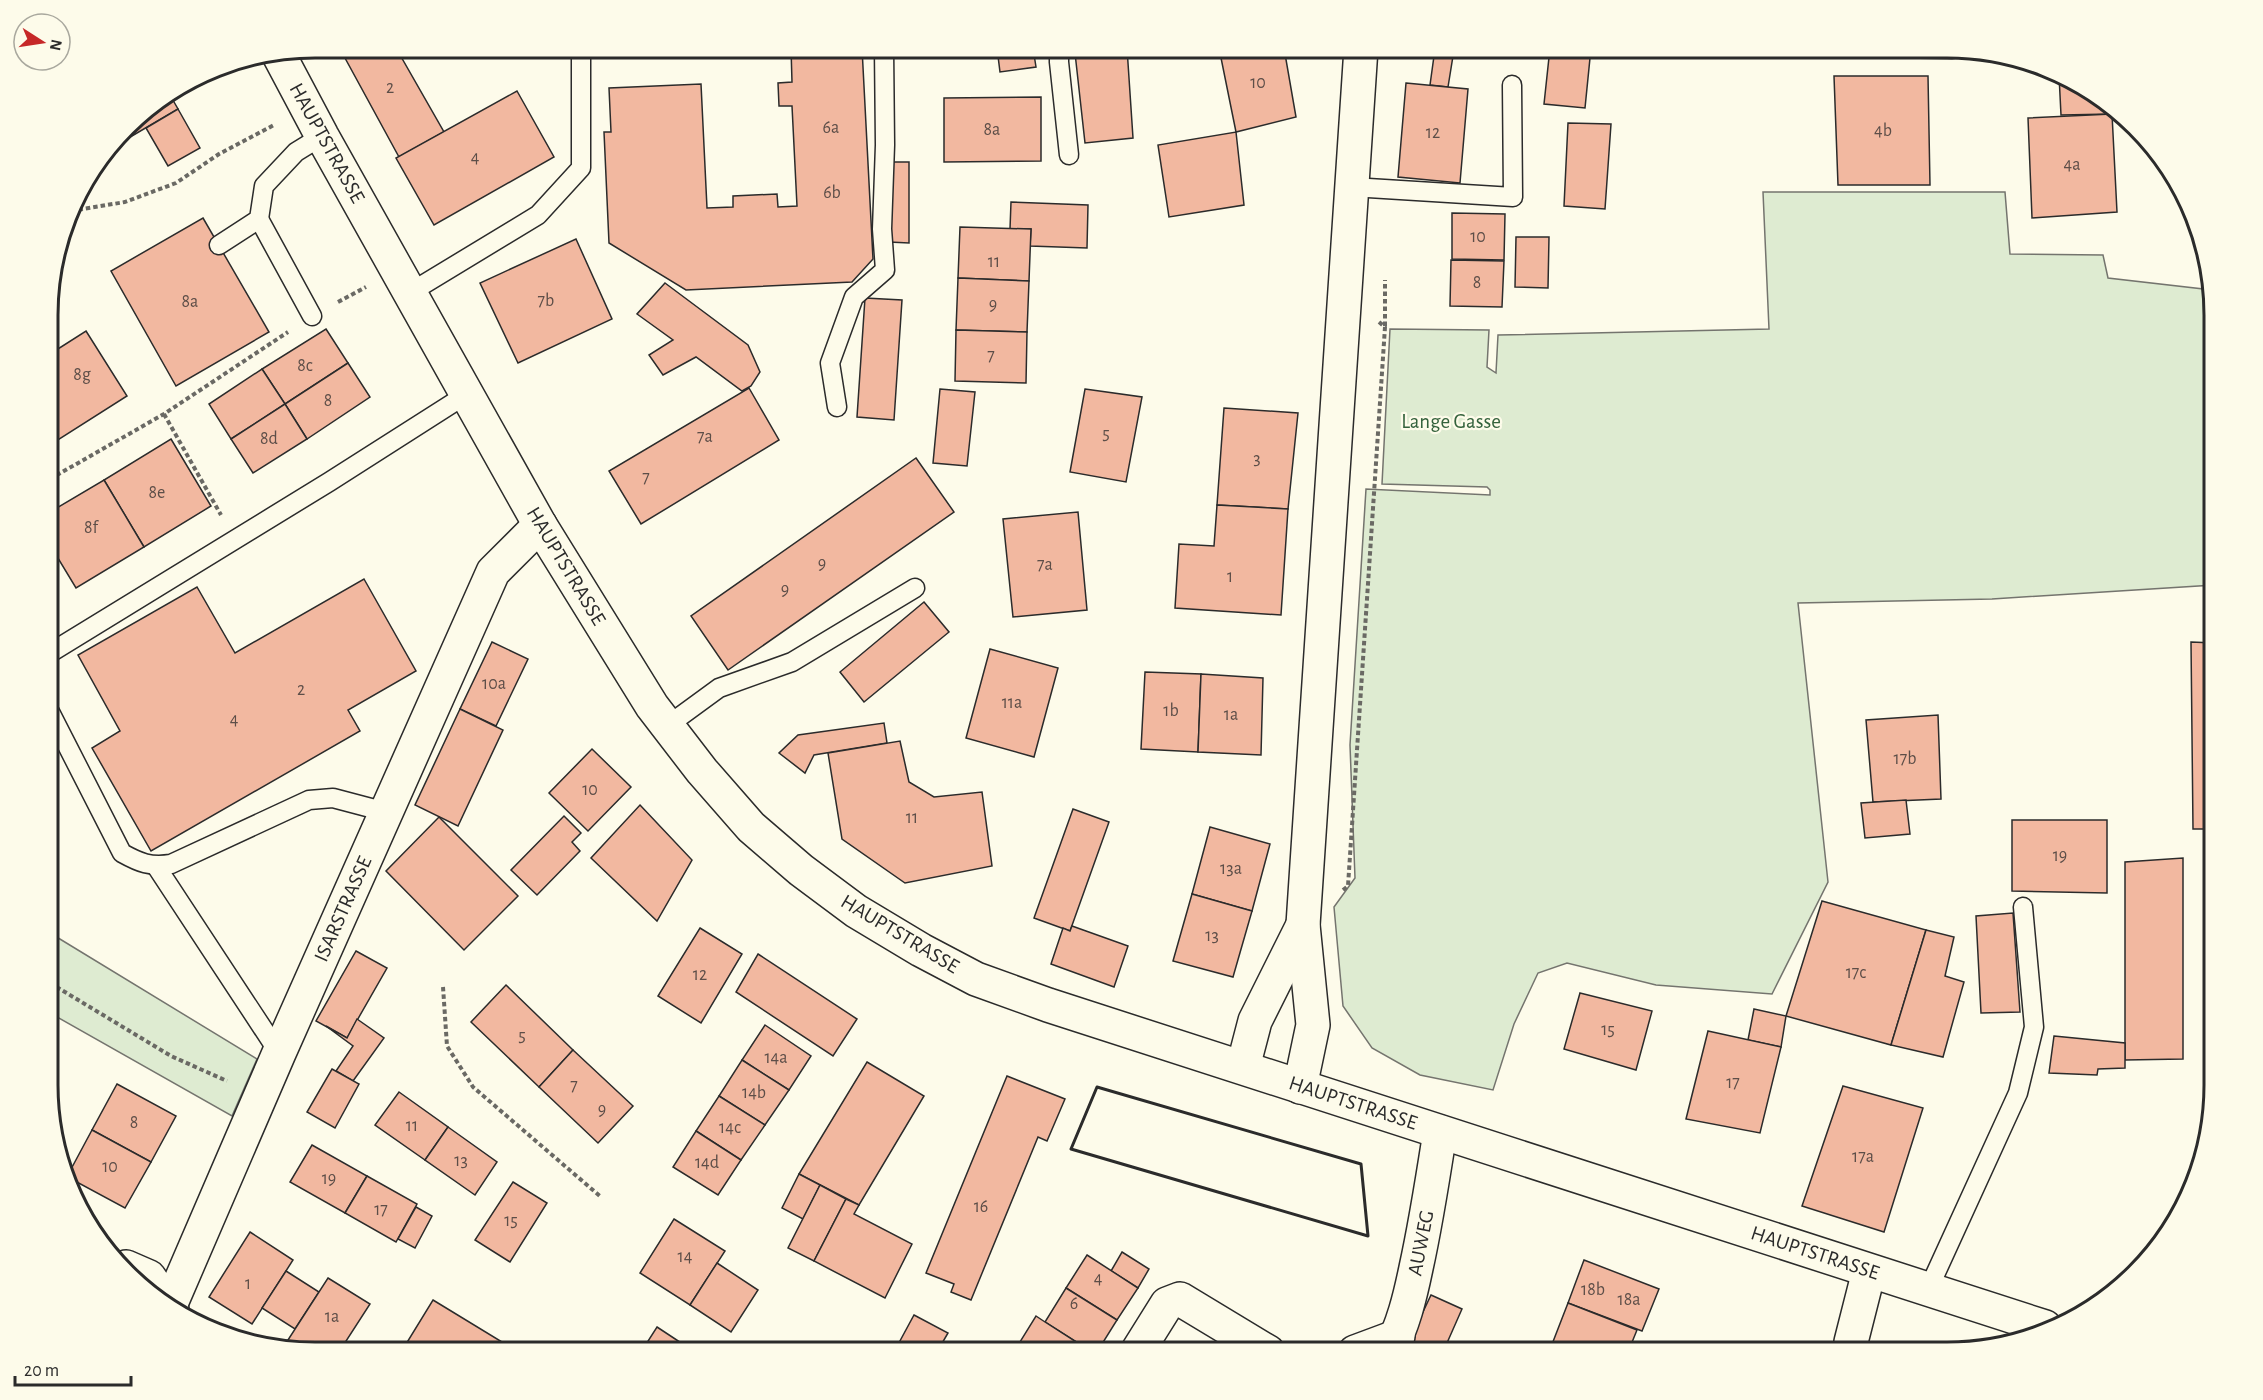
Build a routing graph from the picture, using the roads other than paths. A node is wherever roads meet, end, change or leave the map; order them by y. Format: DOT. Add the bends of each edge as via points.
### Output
graph roads {
  1 [pos="581,58"];
  2 [pos="884,58"];
  3 [pos="1059,58"];
  4 [pos="1360,58"];
  5 [pos="282,61"];
  6 [pos="1512,85"];
  7 [pos="314,122"];
  8 [pos="1069,155"];
  9 [pos="1352,187"];
  10 [pos="259,219"];
  11 [pos="219,245"];
  12 [pos="404,280"];
  13 [pos="312,316"];
  14 [pos="467,394"];
  15 [pos="837,407"];
  16 [pos="540,525"];
  17 [pos="915,588"];
  18 [pos="58,648"];
  19 [pos="667,726"];
  20 [pos="58,728"];
  21 [pos="386,812"];
  22 [pos="156,866"];
  23 [pos="2023,907"];
  24 [pos="1304,926"];
  25 [pos="279,1053"];
  26 [pos="1243,1067"];
  27 [pos="1300,1086"];
  28 [pos="1440,1132"];
  29 [pos="1869,1271"];
  30 [pos="142,1274"];
  31 [pos="154,1284"];
  32 [pos="1928,1290"];
  33 [pos="174,1299"];
  34 [pos="2038,1325"];
  35 [pos="1143,1342"];
  36 [pos="1251,1342"];
  37 [pos="1394,1342"];
  38 [pos="1851,1342"];
  1 -- 12 [label="lane" via="581,168 538,215"];
  2 -- 15 [label="lane" via="885,270 854,297 830,363"];
  3 -- 8 [label="lane"];
  4 -- 9 [label="street"];
  5 -- 7 [label="street, HAUPTSTRASSE"];
  6 -- 9 [label="lane" via="1513,197"];
  7 -- 10 [label="lane" via="296,152 264,186"];
  7 -- 12 [label="street, HAUPTSTRASSE"];
  9 -- 24 [label="street"];
  10 -- 11 [label="lane"];
  10 -- 13 [label="lane"];
  12 -- 14 [label="street, HAUPTSTRASSE"];
  14 -- 16 [label="street, HAUPTSTRASSE"];
  14 -- 18 [label="lane"];
  16 -- 19 [label="street, HAUPTSTRASSE"];
  16 -- 21 [label="street, ISARSTRASSE" via="493,572"];
  17 -- 19 [label="lane" via="792,662 719,688"];
  19 -- 26 [label="street, HAUPTSTRASSE" via="751,827 865,917 976,979"];
  20 -- 22 [label="lane" via="122,853"];
  21 -- 22 [label="lane" via="333,798 309,800 171,864"];
  21 -- 25 [label="street, ISARSTRASSE"];
  22 -- 25 [label="lane"];
  23 -- 32 [label="lane" via="2034,1027 2018,1094"];
  24 -- 26 [label="street" via="1255,1021"];
  24 -- 27 [label="street" via="1313,1025"];
  25 -- 33 [label="street, ISARSTRASSE"];
  26 -- 27 [label="street, HAUPTSTRASSE"];
  27 -- 28 [label="street, HAUPTSTRASSE"];
  28 -- 29 [label="street, HAUPTSTRASSE"];
  28 -- 37 [label="street, AUWEG" via="1425,1231 1412,1289"];
  29 -- 32 [label="street, HAUPTSTRASSE"];
  29 -- 38 [label="street"];
  30 -- 31 [label="street"];
  32 -- 34 [label="street, HAUPTSTRASSE"];
  35 -- 36 [label="street" via="1167,1304 1180,1299"];
}
